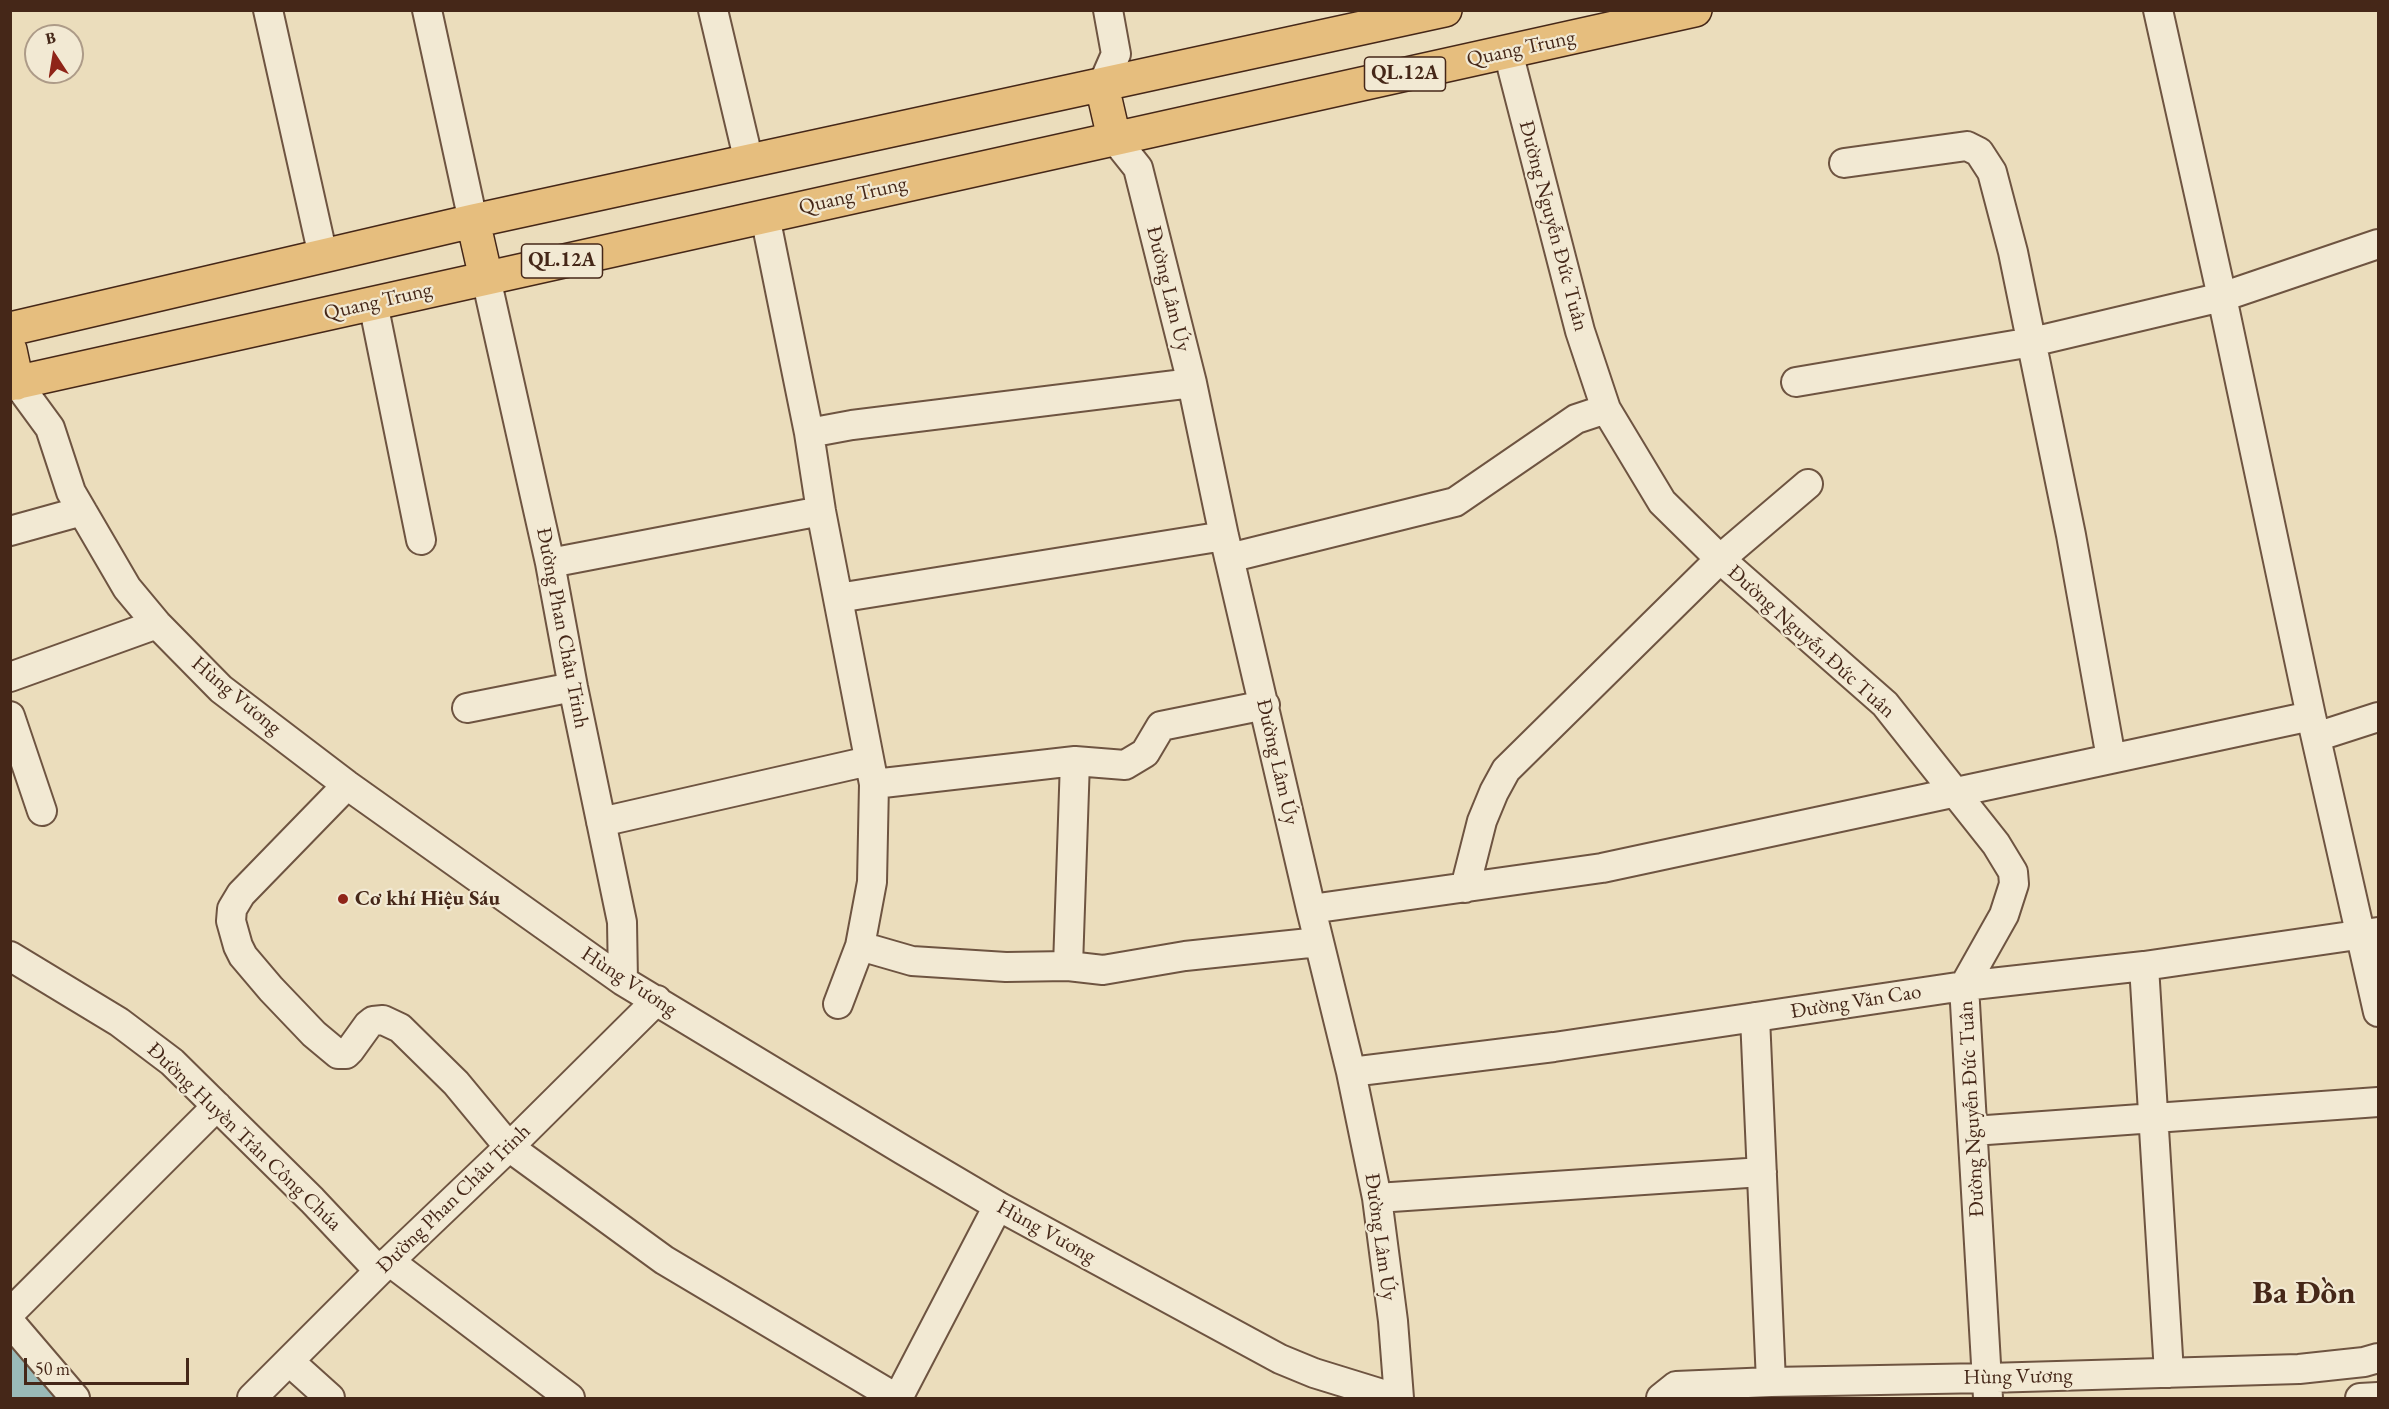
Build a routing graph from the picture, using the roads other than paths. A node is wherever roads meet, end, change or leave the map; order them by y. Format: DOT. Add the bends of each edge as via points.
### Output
graph roads {
  1 [pos="268,10"];
  2 [pos="427,10"];
  3 [pos="713,10"];
  4 [pos="1108,10"];
  5 [pos="1445,10"];
  6 [pos="1695,10"];
  7 [pos="2158,10"];
  8 [pos="1508,52"];
  9 [pos="1102,86"];
  10 [pos="1114,138"];
  11 [pos="750,162"];
  12 [pos="1844,163"];
  13 [pos="765,216"];
  14 [pos="473,221"];
  15 [pos="2379,244"];
  16 [pos="323,256"];
  17 [pos="486,278"];
  18 [pos="2222,297"];
  19 [pos="373,303"];
  20 [pos="10,329"];
  21 [pos="2032,342"];
  22 [pos="10,350"];
  23 [pos="1796,382"];
  24 [pos="14,383"];
  25 [pos="1192,383"];
  26 [pos="1606,410"];
  27 [pos="809,433"];
  28 [pos="1808,484"];
  29 [pos="82,511"];
  30 [pos="821,511"];
  31 [pos="10,531"];
  32 [pos="421,540"];
  33 [pos="1226,547"];
  34 [pos="1720,560"];
  35 [pos="550,563"];
  36 [pos="838,598"];
  37 [pos="158,624"];
  38 [pos="10,677"];
  39 [pos="573,687"];
  40 [pos="1265,705"];
  41 [pos="466,708"];
  42 [pos="10,716"];
  43 [pos="2379,717"];
  44 [pos="2313,727"];
  45 [pos="2111,758"];
  46 [pos="1075,761"];
  47 [pos="872,772"];
  48 [pos="347,785"];
  49 [pos="1955,791"];
  50 [pos="42,810"];
  51 [pos="601,822"];
  52 [pos="1465,888"];
  53 [pos="1311,909"];
  54 [pos="2370,933"];
  55 [pos="1318,942"];
  56 [pos="860,946"];
  57 [pos="10,956"];
  58 [pos="1068,966"];
  59 [pos="2144,966"];
  60 [pos="623,981"];
  61 [pos="1964,986"];
  62 [pos="657,1000"];
  63 [pos="838,1004"];
  64 [pos="2379,1012"];
  65 [pos="1755,1017"];
  66 [pos="1351,1072"];
  67 [pos="2379,1102"];
  68 [pos="217,1106"];
  69 [pos="2154,1118"];
  70 [pos="1973,1131"];
  71 [pos="509,1147"];
  72 [pos="1762,1172"];
  73 [pos="1377,1198"];
  74 [pos="998,1206"];
  75 [pos="384,1266"];
  76 [pos="10,1313"];
  77 [pos="10,1322"];
  78 [pos="2379,1358"];
  79 [pos="290,1362"];
  80 [pos="2169,1373"];
  81 [pos="1770,1382"];
  82 [pos="1988,1388"];
  83 [pos="2379,1397"];
  84 [pos="75,1398"];
  85 [pos="252,1398"];
  86 [pos="330,1398"];
  87 [pos="570,1398"];
  88 [pos="897,1398"];
  89 [pos="1397,1398"];
  90 [pos="1661,1398"];
  91 [pos="2360,1398"];
  1 -- 16 [label="street"];
  2 -- 14 [label="street"];
  3 -- 11 [label="street"];
  4 -- 9 [label="street" via="1116,54"];
  5 -- 9 [label="highway, QL.12A"];
  6 -- 8 [label="highway, Quang Trung / QL.12A"];
  7 -- 18 [label="street"];
  8 -- 10 [label="highway, Quang Trung / QL.12A"];
  8 -- 26 [label="street, Đường Nguyễn Đức Tuân" via="1580,331"];
  9 -- 10 [label="highway"];
  9 -- 11 [label="highway, QL.12A"];
  10 -- 13 [label="highway, Quang Trung / QL.12A"];
  10 -- 25 [label="street, Đường Lâm Úy" via="1138,168"];
  11 -- 14 [label="highway, QL.12A"];
  12 -- 21 [label="street" via="1967,146 1979,152 1992,172"];
  13 -- 17 [label="highway, Quang Trung / QL.12A"];
  13 -- 27 [label="street"];
  14 -- 16 [label="highway, QL.12A"];
  14 -- 17 [label="highway"];
  15 -- 18 [label="street"];
  16 -- 20 [label="highway, QL.12A"];
  17 -- 19 [label="highway, Quang Trung / QL.12A"];
  17 -- 35 [label="street, Đường Phan Châu Trinh"];
  18 -- 21 [label="street"];
  18 -- 44 [label="street"];
  19 -- 24 [label="highway, Quang Trung / QL.12A"];
  19 -- 32 [label="street"];
  21 -- 23 [label="street"];
  21 -- 45 [label="street"];
  22 -- 24 [label="highway"];
  24 -- 29 [label="street, Hùng Vương" via="50,428 71,492"];
  25 -- 27 [label="street"];
  25 -- 33 [label="street, Đường Lâm Úy"];
  26 -- 33 [label="street" via="1576,419 1455,502"];
  26 -- 34 [label="street, Đường Nguyễn Đức Tuân" via="1662,502"];
  27 -- 30 [label="street"];
  28 -- 34 [label="street"];
  29 -- 31 [label="street"];
  29 -- 37 [label="street, Hùng Vương" via="127,588"];
  30 -- 35 [label="street"];
  30 -- 36 [label="street"];
  33 -- 36 [label="street"];
  33 -- 40 [label="street, Đường Lâm Úy"];
  34 -- 49 [label="street, Đường Nguyễn Đức Tuân" via="1886,704"];
  34 -- 52 [label="street" via="1506,770 1482,821"];
  35 -- 39 [label="street, Đường Phan Châu Trinh"];
  36 -- 47 [label="street"];
  37 -- 38 [label="street"];
  37 -- 48 [label="street, Hùng Vương" via="221,689"];
  39 -- 41 [label="street"];
  39 -- 51 [label="street, Đường Phan Châu Trinh"];
  40 -- 46 [label="street" via="1161,726 1145,753 1125,765"];
  40 -- 53 [label="street, Đường Lâm Úy"];
  42 -- 50 [label="street"];
  43 -- 44 [label="street"];
  44 -- 45 [label="street"];
  44 -- 54 [label="street"];
  45 -- 49 [label="street"];
  46 -- 47 [label="street"];
  46 -- 58 [label="street"];
  47 -- 51 [label="street"];
  47 -- 56 [label="street" via="872,882"];
  48 -- 60 [label="street, Hùng Vương"];
  48 -- 71 [label="street" via="241,894 232,909 231,921 238,946 271,989 338,1054 346,1054 373,1022 383,1020 400,1028 456,1083"];
  49 -- 52 [label="street" via="1602,868"];
  49 -- 61 [label="street, Đường Nguyễn Đức Tuân" via="2006,858 2014,884 2004,915"];
  51 -- 60 [label="street, Đường Phan Châu Trinh" via="622,922"];
  52 -- 53 [label="street"];
  53 -- 55 [label="street, Đường Lâm Úy"];
  54 -- 59 [label="street, Đường Văn Cao"];
  54 -- 64 [label="street"];
  55 -- 58 [label="street" via="1185,956 1103,970"];
  55 -- 66 [label="street, Đường Lâm Úy"];
  56 -- 58 [label="street" via="912,961"];
  56 -- 63 [label="street"];
  57 -- 68 [label="street, Đường Huyền Trân Công Chúa" via="119,1022 172,1062"];
  59 -- 61 [label="street, Đường Văn Cao"];
  59 -- 69 [label="street"];
  60 -- 62 [label="street, Hùng Vương"];
  61 -- 65 [label="street, Đường Văn Cao"];
  61 -- 70 [label="street, Đường Nguyễn Đức Tuân"];
  62 -- 71 [label="street, Đường Phan Châu Trinh"];
  62 -- 74 [label="street, Hùng Vương"];
  65 -- 66 [label="street, Đường Văn Cao"];
  65 -- 72 [label="street"];
  66 -- 73 [label="street, Đường Lâm Úy"];
  67 -- 69 [label="street"];
  68 -- 75 [label="street, Đường Huyền Trân Công Chúa"];
  68 -- 76 [label="street"];
  69 -- 70 [label="street"];
  69 -- 80 [label="street"];
  70 -- 82 [label="street, Đường Nguyễn Đức Tuân"];
  71 -- 75 [label="street, Đường Phan Châu Trinh"];
  71 -- 88 [label="street" via="664,1260"];
  72 -- 73 [label="street"];
  72 -- 81 [label="street"];
  73 -- 89 [label="street, Đường Lâm Úy" via="1393,1321"];
  74 -- 88 [label="street"];
  74 -- 89 [label="street, Hùng Vương" via="1280,1359"];
  75 -- 79 [label="street, Đường Phan Châu Trinh"];
  75 -- 87 [label="street, Đường Huyền Trân Công Chúa"];
  77 -- 84 [label="street"];
  78 -- 80 [label="street, Hùng Vương" via="2299,1369"];
  79 -- 85 [label="street, Đường Phan Châu Trinh"];
  79 -- 86 [label="street"];
  80 -- 82 [label="street, Hùng Vương"];
  81 -- 82 [label="street, Hùng Vương"];
  81 -- 90 [label="street, Hùng Vương" via="1676,1386"];
  83 -- 91 [label="street"];
}
